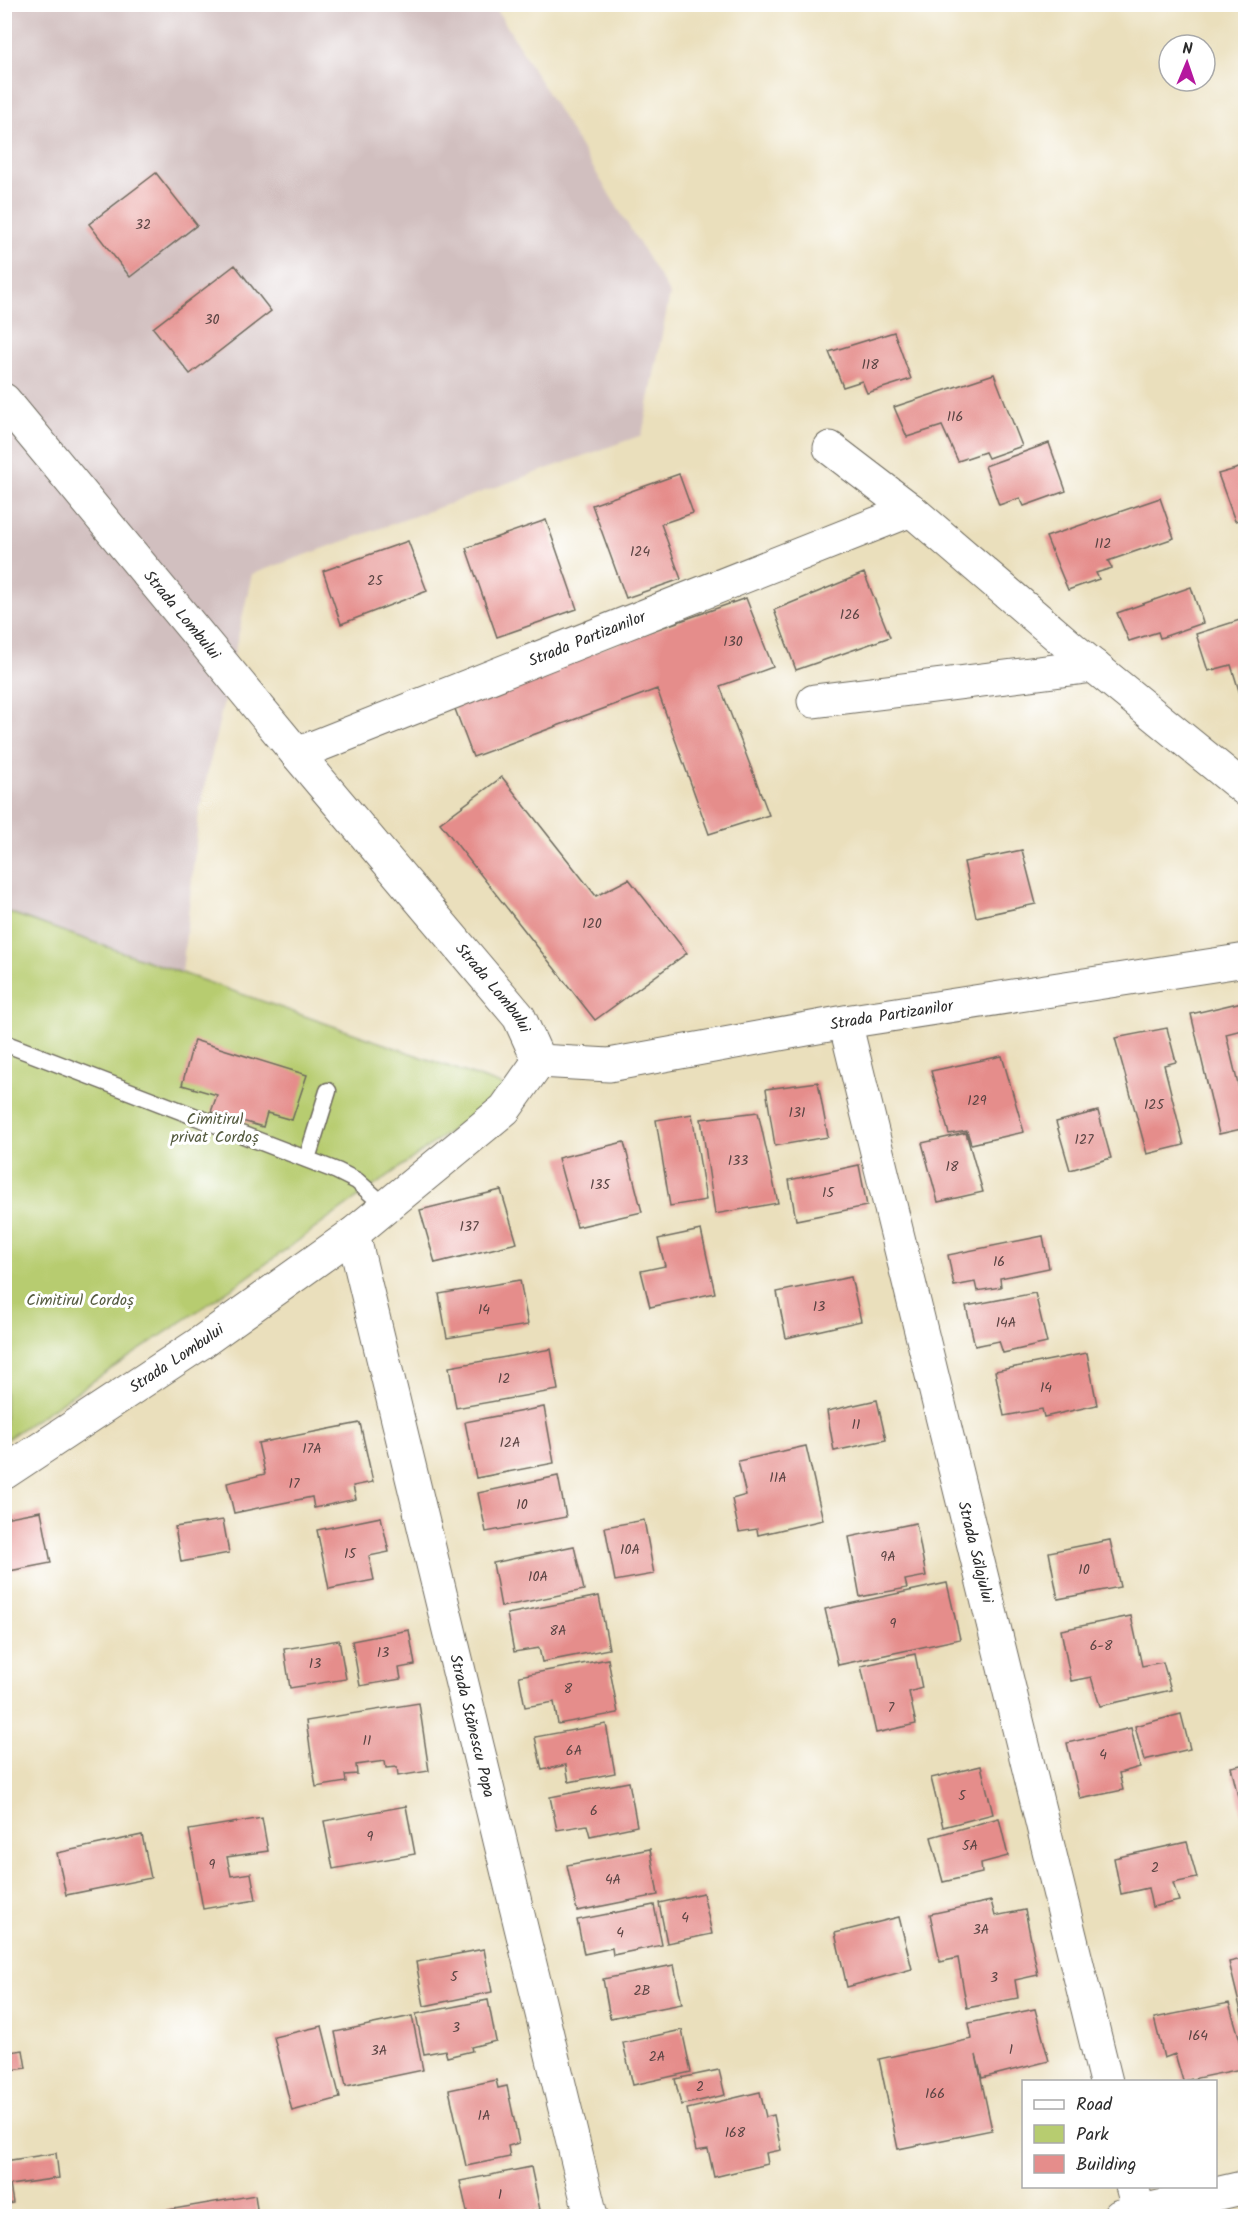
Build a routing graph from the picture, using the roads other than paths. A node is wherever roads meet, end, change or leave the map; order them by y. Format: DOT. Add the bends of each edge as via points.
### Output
graph roads {
  1 [pos="4,400"];
  2 [pos="16,430"];
  3 [pos="831,448"];
  4 [pos="911,510"];
  5 [pos="1094,666"];
  6 [pos="814,701"];
  7 [pos="297,754"];
  8 [pos="1245,790"];
  9 [pos="1245,960"];
  10 [pos="845,1022"];
  11 [pos="4,1043"];
  12 [pos="539,1061"];
  13 [pos="328,1090"];
  14 [pos="307,1159"];
  15 [pos="387,1208"];
  16 [pos="353,1234"];
  17 [pos="4,1473"];
  18 [pos="1106,2080"];
  19 [pos="1245,2187"];
  20 [pos="1130,2205"];
  21 [pos="591,2217"];
  1 -- 2 [label="street, Strada Lombului"];
  2 -- 7 [label="street, Strada Lombului"];
  3 -- 4 [label="street"];
  4 -- 5 [label="street"];
  4 -- 7 [label="street, Strada Partizanilor"];
  5 -- 6 [label="street"];
  5 -- 8 [label="street"];
  7 -- 12 [label="street, Strada Lombului" via="519,1017"];
  9 -- 10 [label="street, Strada Partizanilor"];
  10 -- 12 [label="street, Strada Partizanilor" via="609,1065"];
  10 -- 18 [label="street, Strada Sălajului"];
  11 -- 14 [label="lane"];
  12 -- 15 [label="street, Strada Lombului" via="505,1109"];
  13 -- 14 [label="lane"];
  14 -- 15 [label="lane" via="357,1181"];
  15 -- 16 [label="street, Strada Lombului"];
  16 -- 17 [label="street, Strada Lombului" via="199,1344"];
  16 -- 21 [label="street, Strada Stănescu Popa"];
  19 -- 20 [label="street"];
}
